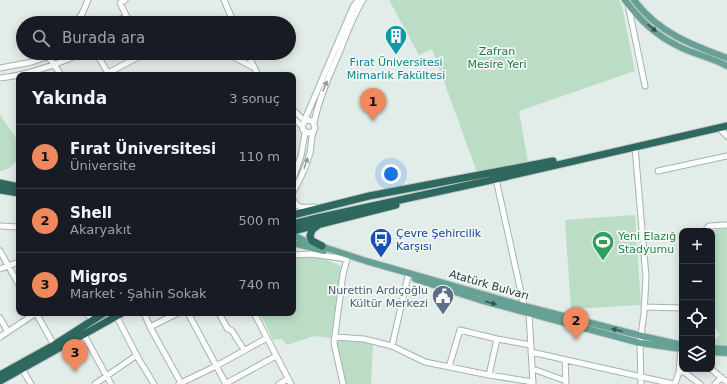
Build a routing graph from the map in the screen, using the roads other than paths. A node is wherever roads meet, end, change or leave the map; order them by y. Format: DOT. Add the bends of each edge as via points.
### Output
graph roads {
  1 [pos="88,0"];
  2 [pos="125,0"];
  3 [pos="224,0"];
  4 [pos="358,0"];
  5 [pos="363,0"];
  6 [pos="634,0"];
  7 [pos="626,2"];
  8 [pos="80,16"];
  9 [pos="126,16"];
  10 [pos="231,16"];
  11 [pos="727,58"];
  12 [pos="36,60"];
  13 [pos="52,60"];
  14 [pos="66,60"];
  15 [pos="100,60"];
  16 [pos="133,60"];
  17 [pos="240,60"];
  18 [pos="250,60"];
  19 [pos="55,65"];
  20 [pos="727,66"];
  21 [pos="253,67"];
  22 [pos="0,68"];
  23 [pos="35,72"];
  24 [pos="59,72"];
  25 [pos="107,72"];
  26 [pos="110,72"];
  27 [pos="255,72"];
  28 [pos="16,75"];
  29 [pos="0,78"];
  30 [pos="645,86"];
  31 [pos="296,113"];
  32 [pos="296,121"];
  33 [pos="305,121"];
  34 [pos="727,122"];
  35 [pos="314,124"];
  36 [pos="302,126"];
  37 [pos="727,126"];
  38 [pos="719,128"];
  39 [pos="312,132"];
  40 [pos="306,133"];
  41 [pos="727,136"];
  42 [pos="636,147"];
  43 [pos="727,156"];
  44 [pos="296,170"];
  45 [pos="658,171"];
  46 [pos="494,176"];
  47 [pos="0,184"];
  48 [pos="296,186"];
  49 [pos="16,187"];
  50 [pos="0,190"];
  51 [pos="16,193"];
  52 [pos="296,204"];
  53 [pos="330,206"];
  54 [pos="296,214"];
  55 [pos="296,219"];
  56 [pos="296,223"];
  57 [pos="318,225"];
  58 [pos="727,225"];
  59 [pos="0,226"];
  60 [pos="16,227"];
  61 [pos="707,228"];
  62 [pos="296,230"];
  63 [pos="296,236"];
  64 [pos="296,244"];
  65 [pos="322,246"];
  66 [pos="0,251"];
  67 [pos="296,255"];
  68 [pos="347,259"];
  69 [pos="16,263"];
  70 [pos="8,267"];
  71 [pos="0,269"];
  72 [pos="408,276"];
  73 [pos="16,280"];
  74 [pos="524,306"];
  75 [pos="644,307"];
  76 [pos="679,308"];
  77 [pos="529,313"];
  78 [pos="32,316"];
  79 [pos="38,316"];
  80 [pos="89,316"];
  81 [pos="100,316"];
  82 [pos="103,316"];
  83 [pos="120,316"];
  84 [pos="145,316"];
  85 [pos="172,316"];
  86 [pos="190,316"];
  87 [pos="221,316"];
  88 [pos="256,316"];
  89 [pos="0,318"];
  90 [pos="92,321"];
  91 [pos="150,327"];
  92 [pos="8,332"];
  93 [pos="84,335"];
  94 [pos="642,336"];
  95 [pos="0,337"];
  96 [pos="335,337"];
  97 [pos="267,338"];
  98 [pos="497,339"];
  99 [pos="640,343"];
  100 [pos="679,344"];
  101 [pos="54,345"];
  102 [pos="531,345"];
  103 [pos="392,346"];
  104 [pos="715,348"];
  105 [pos="679,349"];
  106 [pos="727,349"];
  107 [pos="244,350"];
  108 [pos="531,352"];
  109 [pos="715,352"];
  110 [pos="727,353"];
  111 [pos="136,355"];
  112 [pos="276,356"];
  113 [pos="565,360"];
  114 [pos="216,366"];
  115 [pos="679,366"];
  116 [pos="449,367"];
  117 [pos="22,369"];
  118 [pos="533,369"];
  119 [pos="678,372"];
  120 [pos="714,372"];
  121 [pos="0,375"];
  122 [pos="489,375"];
  123 [pos="106,376"];
  124 [pos="640,376"];
  125 [pos="721,378"];
  126 [pos="0,381"];
  127 [pos="290,382"];
  128 [pos="727,382"];
  129 [pos="180,383"];
  130 [pos="533,383"];
  131 [pos="566,383"];
  132 [pos="31,384"];
  133 [pos="95,384"];
  134 [pos="111,384"];
  135 [pos="154,384"];
  136 [pos="226,384"];
  137 [pos="279,384"];
  138 [pos="343,384"];
  139 [pos="641,384"];
  140 [pos="674,384"];
  141 [pos="700,384"];
  142 [pos="715,384"];
  1 -- 8 [label="street"];
  2 -- 9 [label="street" via="120,3"];
  3 -- 10 [label="street"];
  4 -- 33 [label="street"];
  35 -- 5 [label="street, one-way" via="335,62 356,10"];
  6 -- 11 [label="main road" via="663,29"];
  7 -- 20 [label="main road, one-way" via="665,39"];
  7 -- 30 [label="street"];
  12 -- 22 [label="street"];
  13 -- 19 [label="street"];
  14 -- 19 [label="street"];
  15 -- 25 [label="street"];
  16 -- 26 [label="street"];
  17 -- 21 [label="street"];
  18 -- 21 [label="street"];
  19 -- 23 [label="street"];
  19 -- 24 [label="street"];
  21 -- 27 [label="street"];
  28 -- 29 [label="street"];
  31 -- 33 [label="street"];
  32 -- 36 [label="street"];
  33 -- 35 [label="street"];
  33 -- 36 [label="street"];
  34 -- 46 [label="highway"];
  35 -- 39 [label="street"];
  36 -- 40 [label="street"];
  37 -- 38 [label="highway"];
  38 -- 41 [label="street"];
  38 -- 42 [label="highway"];
  39 -- 40 [label="street"];
  48 -- 39 [label="street, one-way" via="307,163"];
  40 -- 44 [label="street"];
  42 -- 46 [label="highway"];
  42 -- 75 [label="street" via="646,277"];
  43 -- 45 [label="street"];
  46 -- 53 [label="highway" via="369,196"];
  46 -- 55 [label="highway"];
  46 -- 56 [label="highway"];
  46 -- 57 [label="highway"];
  46 -- 74 [label="street"];
  47 -- 49 [label="highway"];
  50 -- 51 [label="highway"];
  52 -- 53 [label="street" via="301,207"];
  53 -- 54 [label="highway"];
  57 -- 62 [label="highway"];
  57 -- 65 [label="highway" via="310,236 312,241"];
  58 -- 61 [label="street"];
  59 -- 60 [label="street"];
  63 -- 65 [label="main road, Atatürk Bulvarı"];
  64 -- 68 [label="main road, Atatürk Bulvarı"];
  65 -- 74 [label="main road, Atatürk Bulvarı"];
  66 -- 70 [label="street"];
  67 -- 68 [label="street" via="311,254"];
  68 -- 72 [label="main road, Atatürk Bulvarı"];
  68 -- 96 [label="street"];
  69 -- 70 [label="street"];
  70 -- 71 [label="street"];
  70 -- 73 [label="street"];
  72 -- 77 [label="main road, Atatürk Bulvarı, one-way"];
  72 -- 103 [label="street"];
  94 -- 74 [label="main road, Atatürk Bulvarı, one-way"];
  75 -- 76 [label="street"];
  75 -- 94 [label="street"];
  77 -- 99 [label="main road, Atatürk Bulvarı"];
  77 -- 102 [label="street"];
  78 -- 92 [label="street"];
  79 -- 101 [label="street"];
  80 -- 90 [label="street"];
  81 -- 90 [label="highway"];
  82 -- 90 [label="highway"];
  83 -- 93 [label="highway"];
  83 -- 111 [label="street"];
  84 -- 91 [label="street"];
  85 -- 91 [label="street"];
  86 -- 114 [label="street"];
  87 -- 107 [label="street"];
  88 -- 97 [label="street"];
  89 -- 92 [label="street"];
  90 -- 101 [label="highway"];
  91 -- 129 [label="street"];
  92 -- 95 [label="street"];
  93 -- 117 [label="highway"];
  93 -- 123 [label="street"];
  94 -- 99 [label="street"];
  94 -- 100 [label="main road, Atatürk Bulvarı"];
  96 -- 103 [label="street" via="364,339"];
  96 -- 138 [label="street"];
  97 -- 107 [label="street"];
  97 -- 112 [label="street"];
  98 -- 102 [label="street"];
  98 -- 116 [label="street" via="460,330"];
  98 -- 122 [label="street"];
  99 -- 105 [label="main road, Atatürk Bulvarı"];
  99 -- 124 [label="street"];
  101 -- 121 [label="highway"];
  102 -- 108 [label="street"];
  103 -- 116 [label="street" via="425,362"];
  104 -- 106 [label="main road"];
  107 -- 114 [label="street"];
  108 -- 113 [label="street"];
  108 -- 118 [label="street"];
  109 -- 110 [label="main road"];
  111 -- 123 [label="street"];
  111 -- 135 [label="street"];
  112 -- 127 [label="street"];
  112 -- 136 [label="street"];
  113 -- 124 [label="street"];
  113 -- 131 [label="street"];
  114 -- 129 [label="street"];
  114 -- 136 [label="street"];
  115 -- 119 [label="street"];
  116 -- 122 [label="street"];
  117 -- 126 [label="highway"];
  117 -- 132 [label="street"];
  118 -- 130 [label="street"];
  118 -- 131 [label="street"];
  119 -- 140 [label="street"];
  119 -- 141 [label="street" via="684,372"];
  120 -- 125 [label="street"];
  122 -- 130 [label="street"];
  123 -- 133 [label="street"];
  123 -- 134 [label="street"];
  124 -- 139 [label="street"];
  124 -- 140 [label="street"];
  125 -- 128 [label="street"];
  125 -- 142 [label="street"];
  127 -- 137 [label="street"];
}
